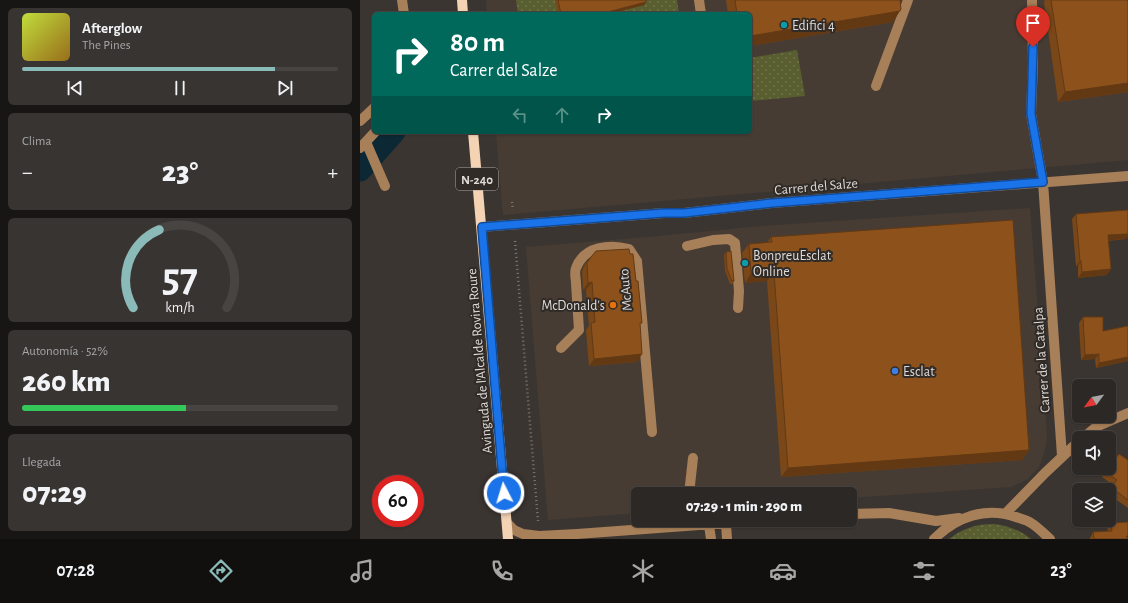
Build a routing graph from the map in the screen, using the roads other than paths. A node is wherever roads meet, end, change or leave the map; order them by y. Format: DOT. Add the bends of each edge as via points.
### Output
graph roads {
  1 [pos="402,0"];
  2 [pos="462,0"];
  3 [pos="699,0"];
  4 [pos="908,0"];
  5 [pos="1032,0"];
  6 [pos="404,12"];
  7 [pos="463,12"];
  8 [pos="701,12"];
  9 [pos="876,86"];
  10 [pos="372,110"];
  11 [pos="360,121"];
  12 [pos="373,134"];
  13 [pos="473,134"];
  14 [pos="365,146"];
  15 [pos="1128,176"];
  16 [pos="1043,182"];
  17 [pos="385,186"];
  18 [pos="482,227"];
  19 [pos="687,246"];
  20 [pos="738,308"];
  21 [pos="561,348"];
  22 [pos="1128,413"];
  23 [pos="1091,431"];
  24 [pos="652,432"];
  25 [pos="1072,447"];
  26 [pos="1062,456"];
  27 [pos="693,458"];
  28 [pos="690,487"];
  29 [pos="857,514"];
  30 [pos="1006,514"];
  31 [pos="963,518"];
  32 [pos="507,523"];
  33 [pos="653,527"];
  34 [pos="709,527"];
  35 [pos="726,527"];
  36 [pos="508,539"];
  37 [pos="711,539"];
  38 [pos="727,539"];
  39 [pos="934,539"];
  40 [pos="1050,539"];
  1 -- 6 [label="street"];
  2 -- 7 [label="main road"];
  3 -- 8 [label="street"];
  4 -- 9 [label="street"];
  5 -- 16 [label="street, Carrer de la Catalpa" via="1031,114"];
  10 -- 11 [label="street"];
  12 -- 14 [label="street"];
  13 -- 18 [label="main road, Avinguda de l'Alcalde Rovira Roure / N-240"];
  14 -- 17 [label="street"];
  15 -- 16 [label="street, Carrer del Salze"];
  16 -- 18 [label="street, Carrer del Salze" via="772,203 684,213"];
  16 -- 26 [label="street, Carrer de la Catalpa"];
  18 -- 32 [label="main road, Avinguda de l'Alcalde Rovira Roure / N-240"];
  19 -- 20 [label="street" via="713,240 730,239 735,243"];
  21 -- 24 [label="street, McAuto" via="579,330 576,269 583,257 593,250 608,246 629,249 637,261"];
  22 -- 23 [label="street"];
  25 -- 26 [label="street"];
  26 -- 30 [label="street"];
  27 -- 28 [label="street"];
  29 -- 31 [label="street" via="889,513 936,521"];
  30 -- 31 [label="street" via="984,513"];
  30 -- 40 [label="street" via="1030,522"];
  31 -- 39 [label="street"];
  32 -- 33 [label="street" via="523,534 539,536"];
  32 -- 36 [label="main road, Avinguda de l'Alcalde Rovira Roure / N-240"];
  34 -- 37 [label="street"];
  35 -- 38 [label="street"];
}
